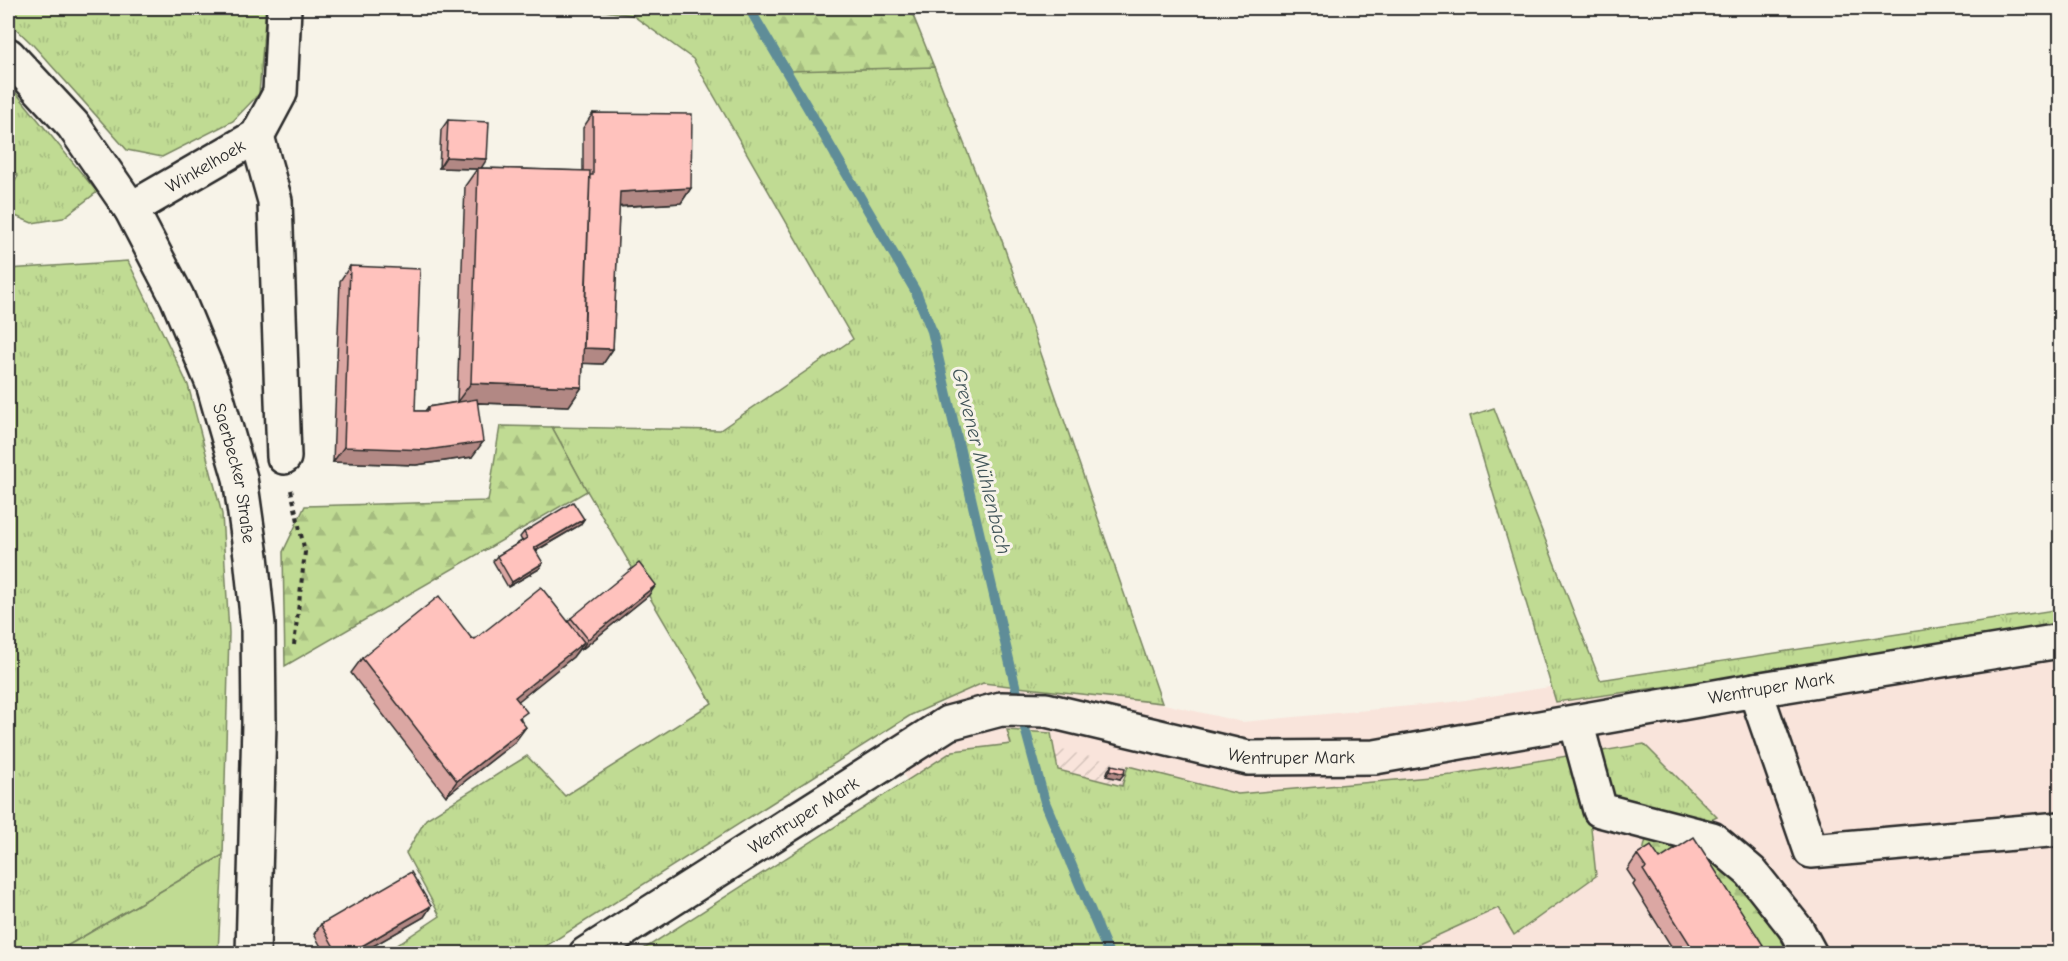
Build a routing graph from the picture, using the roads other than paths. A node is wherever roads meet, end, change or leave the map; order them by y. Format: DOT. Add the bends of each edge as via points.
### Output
graph roads {
  1 [pos="284,8"];
  2 [pos="8,55"];
  3 [pos="257,136"];
  4 [pos="131,208"];
  5 [pos="284,457"];
  6 [pos="2061,641"];
  7 [pos="1755,690"];
  8 [pos="1576,722"];
  9 [pos="2061,829"];
  10 [pos="253,954"];
  11 [pos="586,954"];
  12 [pos="1810,954"];
  1 -- 3 [label="street, Winkelhoek" via="280,93"];
  2 -- 4 [label="street, Saerbecker Straße" via="73,125"];
  3 -- 4 [label="street, Winkelhoek"];
  3 -- 5 [label="street" via="276,201"];
  4 -- 10 [label="street, Saerbecker Straße" via="177,297 213,384 240,478 258,625 260,723"];
  6 -- 7 [label="street, Wentruper Mark"];
  7 -- 8 [label="street, Wentruper Mark"];
  7 -- 9 [label="street" via="1811,851"];
  8 -- 11 [label="street, Wentruper Mark" via="1375,757 1248,758 1046,710 1001,708 948,723"];
  8 -- 12 [label="street" via="1600,810 1712,839 1750,872 1797,930"];
}
